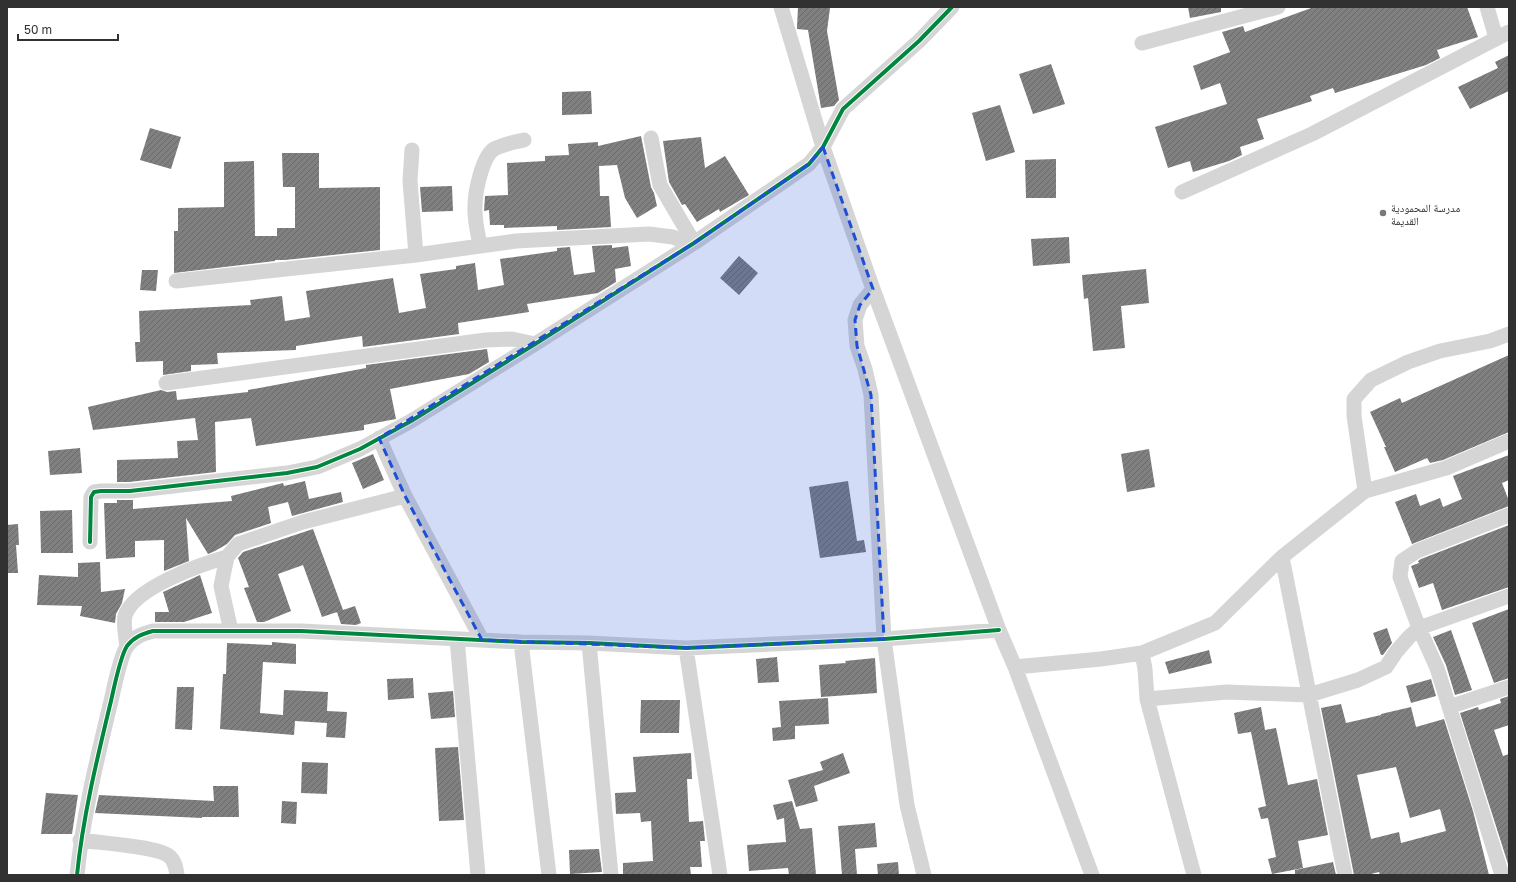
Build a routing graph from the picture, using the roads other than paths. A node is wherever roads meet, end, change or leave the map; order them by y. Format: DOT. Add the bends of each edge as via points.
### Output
graph roads {
  1 [pos="781,7"];
  2 [pos="952,7"];
  3 [pos="1278,7"];
  4 [pos="1487,7"];
  5 [pos="1503,35"];
  6 [pos="1142,42"];
  7 [pos="652,138"];
  8 [pos="524,140"];
  9 [pos="822,147"];
  10 [pos="412,150"];
  11 [pos="1182,192"];
  12 [pos="692,244"];
  13 [pos="480,246"];
  14 [pos="416,255"];
  15 [pos="176,281"];
  16 [pos="873,289"];
  17 [pos="1509,334"];
  18 [pos="535,344"];
  19 [pos="166,383"];
  20 [pos="378,438"];
  21 [pos="1509,441"];
  22 [pos="1365,491"];
  23 [pos="405,496"];
  24 [pos="1509,515"];
  25 [pos="90,542"];
  26 [pos="227,557"];
  27 [pos="1282,557"];
  28 [pos="1509,596"];
  29 [pos="1419,628"];
  30 [pos="999,630"];
  31 [pos="231,631"];
  32 [pos="884,638"];
  33 [pos="458,639"];
  34 [pos="482,640"];
  35 [pos="521,642"];
  36 [pos="589,643"];
  37 [pos="127,647"];
  38 [pos="686,648"];
  39 [pos="1142,653"];
  40 [pos="1015,667"];
  41 [pos="1509,687"];
  42 [pos="1309,695"];
  43 [pos="1147,699"];
  44 [pos="1450,707"];
  45 [pos="80,840"];
  46 [pos="77,875"];
  47 [pos="177,875"];
  48 [pos="478,875"];
  49 [pos="549,875"];
  50 [pos="611,875"];
  51 [pos="720,875"];
  52 [pos="924,875"];
  53 [pos="1092,875"];
  54 [pos="1194,875"];
  55 [pos="1345,875"];
  56 [pos="1502,875"];
  1 -- 9 [label="street"];
  2 -- 9 [label="street" via="920,41 843,109"];
  3 -- 6 [label="street"];
  4 -- 5 [label="street"];
  5 -- 11 [label="street" via="1312,134"];
  7 -- 12 [label="street" via="660,185"];
  8 -- 13 [label="street" via="504,145 487,157 475,206"];
  9 -- 12 [label="street" via="809,164"];
  9 -- 16 [label="street"];
  10 -- 14 [label="street" via="410,181"];
  12 -- 13 [label="street" via="673,237 649,234 516,241"];
  12 -- 18 [label="street"];
  13 -- 14 [label="street"];
  14 -- 15 [label="street"];
  16 -- 30 [label="street"];
  16 -- 32 [label="street" via="860,305 855,320 857,346 871,395"];
  17 -- 22 [label="street" via="1490,341 1440,351 1408,362 1371,380 1354,399 1354,416"];
  18 -- 19 [label="street" via="512,339 486,340"];
  18 -- 20 [label="street"];
  20 -- 23 [label="street"];
  20 -- 25 [label="street" via="360,449 317,467 287,473 130,491 94,492 91,498"];
  21 -- 22 [label="street" via="1446,468"];
  22 -- 27 [label="street"];
  23 -- 26 [label="street" via="303,522 238,544"];
  23 -- 34 [label="street"];
  24 -- 29 [label="street" via="1417,551 1402,561 1400,577"];
  26 -- 31 [label="street" via="221,586"];
  26 -- 37 [label="street" via="206,563 149,588 134,601 125,616"];
  27 -- 39 [label="street" via="1215,623"];
  27 -- 42 [label="street"];
  28 -- 29 [label="street"];
  29 -- 42 [label="street" via="1396,652 1386,667 1358,680"];
  29 -- 44 [label="street" via="1437,668"];
  30 -- 32 [label="street"];
  30 -- 40 [label="street"];
  31 -- 33 [label="street" via="301,631"];
  31 -- 37 [label="street" via="153,631 136,636"];
  32 -- 38 [label="street"];
  32 -- 52 [label="street" via="907,806"];
  33 -- 34 [label="street"];
  33 -- 48 [label="street"];
  34 -- 35 [label="street"];
  35 -- 36 [label="street"];
  35 -- 49 [label="street"];
  36 -- 38 [label="street"];
  36 -- 50 [label="street"];
  37 -- 45 [label="street" via="118,670"];
  38 -- 51 [label="street"];
  39 -- 40 [label="street"];
  39 -- 43 [label="street"];
  40 -- 53 [label="street"];
  41 -- 44 [label="street"];
  42 -- 43 [label="street" via="1227,692"];
  42 -- 55 [label="street"];
  43 -- 54 [label="street"];
  44 -- 56 [label="street"];
  45 -- 46 [label="street"];
  45 -- 47 [label="street" via="156,850 169,856 176,864"];
}
